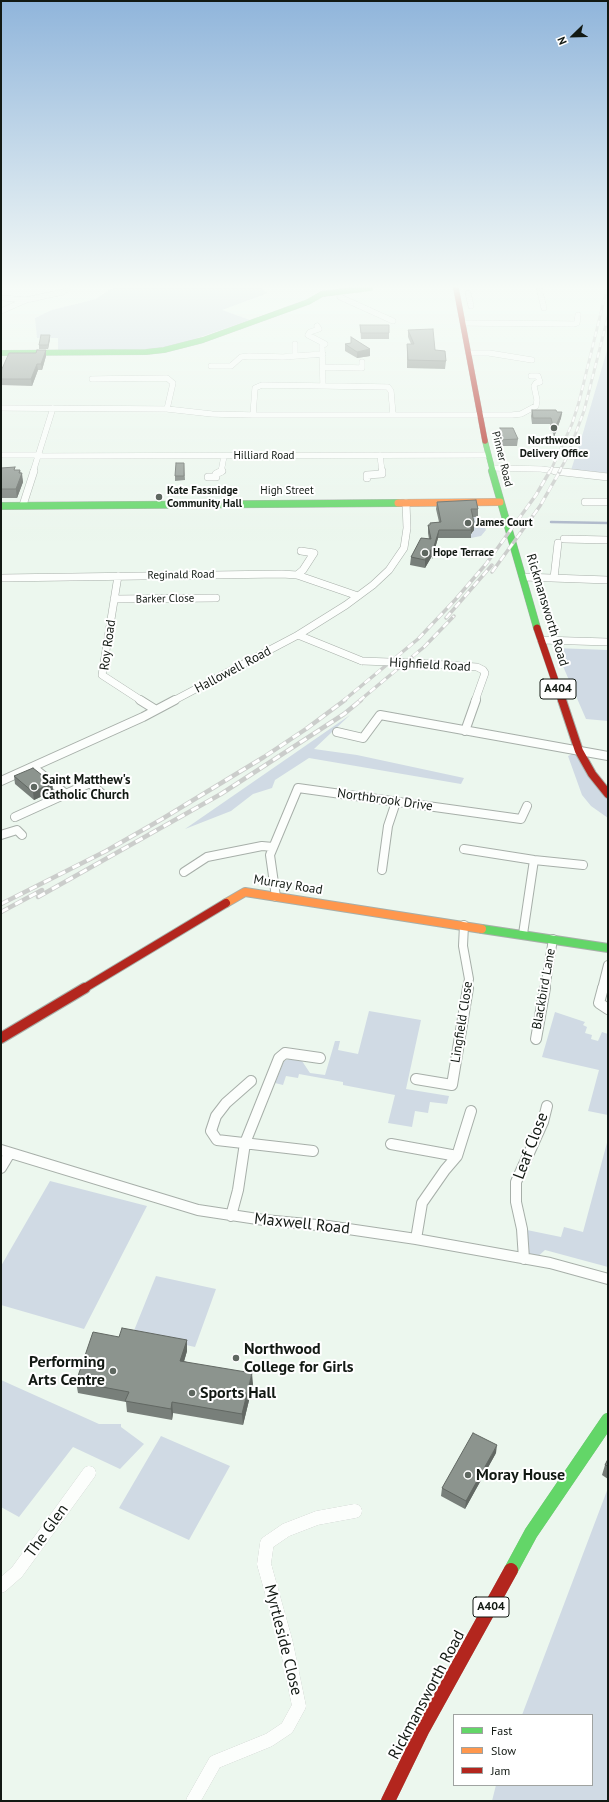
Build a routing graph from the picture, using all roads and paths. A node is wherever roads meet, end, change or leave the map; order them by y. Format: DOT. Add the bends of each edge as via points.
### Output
graph roads {
  1 [pos="324,372"];
  2 [pos="472,372"];
  3 [pos="531,376"];
  4 [pos="92,379"];
  5 [pos="323,386"];
  6 [pos="1,408"];
  7 [pos="53,408"];
  8 [pos="167,409"];
  9 [pos="253,415"];
  10 [pos="393,415"];
  11 [pos="479,415"];
  12 [pos="3,455"];
  13 [pos="380,455"];
  14 [pos="488,455"];
  15 [pos="40,456"];
  16 [pos="224,456"];
  17 [pos="530,462"];
  18 [pos="493,468"];
  19 [pos="509,468"];
  20 [pos="208,477"];
  21 [pos="608,477"];
  22 [pos="367,478"];
  23 [pos="500,502"];
  24 [pos="584,502"];
  25 [pos="608,502"];
  26 [pos="406,503"];
  27 [pos="23,505"];
  28 [pos="1,506"];
  29 [pos="505,518"];
  30 [pos="608,540"];
  31 [pos="301,551"];
  32 [pos="297,575"];
  33 [pos="118,576"];
  34 [pos="523,577"];
  35 [pos="1,578"];
  36 [pos="554,578"];
  37 [pos="608,580"];
  38 [pos="358,596"];
  39 [pos="216,598"];
  40 [pos="114,599"];
  41 [pos="298,635"];
  42 [pos="541,640"];
  43 [pos="608,642"];
  44 [pos="156,710"];
  45 [pos="465,731"];
  46 [pos="337,732"];
  47 [pos="579,751"];
  48 [pos="608,756"];
  49 [pos="33,767"];
  50 [pos="1,781"];
  51 [pos="66,794"];
  52 [pos="608,794"];
  53 [pos="104,795"];
  54 [pos="396,802"];
  55 [pos="527,806"];
  56 [pos="15,817"];
  57 [pos="1,835"];
  58 [pos="22,835"];
  59 [pos="273,847"];
  60 [pos="464,849"];
  61 [pos="534,860"];
  62 [pos="582,865"];
  63 [pos="382,870"];
  64 [pos="184,872"];
  65 [pos="276,897"];
  66 [pos="464,925"];
  67 [pos="523,934"];
  68 [pos="553,939"];
  69 [pos="608,948"];
  70 [pos="608,965"];
  71 [pos="608,1009"];
  72 [pos="1,1038"];
  73 [pos="536,1039"];
  74 [pos="320,1058"];
  75 [pos="416,1079"];
  76 [pos="252,1081"];
  77 [pos="547,1106"];
  78 [pos="471,1111"];
  79 [pos="245,1143"];
  80 [pos="391,1144"];
  81 [pos="313,1151"];
  82 [pos="5,1152"];
  83 [pos="457,1156"];
  84 [pos="1,1168"];
  85 [pos="231,1216"];
  86 [pos="416,1239"];
  87 [pos="524,1258"];
  88 [pos="608,1279"];
  89 [pos="608,1420"];
  90 [pos="89,1473"];
  91 [pos="355,1511"];
  92 [pos="1,1586"];
  93 [pos="193,1801"];
  94 [pos="388,1801"];
  1 -- 5 [label="street"];
  2 -- 11 [label="main road, Pinner Road / A404"];
  3 -- 11 [label="street" via="538,376 540,382 534,386 536,406 517,415"];
  4 -- 8 [label="street" via="167,378 173,383"];
  5 -- 9 [label="street" via="258,386 255,388"];
  5 -- 10 [label="street" via="388,387 391,391"];
  6 -- 7 [label="street"];
  7 -- 8 [label="street"];
  7 -- 15 [label="street"];
  8 -- 9 [label="street"];
  9 -- 10 [label="street"];
  10 -- 11 [label="street"];
  11 -- 14 [label="main road, Pinner Road / A404"];
  12 -- 15 [label="street, Hilliard Road"];
  13 -- 14 [label="street, Hilliard Road"];
  13 -- 16 [label="street, Hilliard Road"];
  13 -- 22 [label="street" via="382,474 367,474"];
  14 -- 18 [label="main road, Pinner Road / A404"];
  15 -- 16 [label="street, Hilliard Road"];
  15 -- 27 [label="street"];
  16 -- 20 [label="street" via="222,471 216,474 216,477"];
  17 -- 19 [label="street" via="514,464"];
  18 -- 19 [label="street"];
  18 -- 23 [label="main road, Pinner Road / A404"];
  19 -- 21 [label="street"];
  23 -- 26 [label="main road, High Street"];
  23 -- 29 [label="main road, Pinner Road / A404"];
  24 -- 25 [label="street"];
  26 -- 27 [label="main road, High Street"];
  26 -- 38 [label="street, Hallowell Road" via="408,528 401,554 379,580"];
  27 -- 28 [label="main road, High Street"];
  29 -- 34 [label="main road, Rickmansworth Road / A404"];
  30 -- 36 [label="street" via="561,541"];
  31 -- 32 [label="street" via="314,552 304,569"];
  32 -- 33 [label="street, Reginald Road"];
  32 -- 38 [label="street, Reginald Road"];
  33 -- 35 [label="street, Reginald Road"];
  33 -- 40 [label="street, Roy Road"];
  34 -- 36 [label="street"];
  34 -- 42 [label="main road, Rickmansworth Road / A404"];
  36 -- 37 [label="street"];
  38 -- 41 [label="street, Hallowell Road"];
  39 -- 40 [label="street, Barker Close"];
  40 -- 44 [label="street, Roy Road" via="102,675"];
  41 -- 44 [label="street, Hallowell Road"];
  41 -- 45 [label="street, Highfield Road, bridge" via="362,661 470,666 483,670 485,673"];
  42 -- 43 [label="street"];
  42 -- 47 [label="main road, Rickmansworth Road / A404"];
  44 -- 49 [label="street, Hallowell Road"];
  45 -- 46 [label="street" via="380,716 363,738"];
  45 -- 47 [label="street"];
  47 -- 48 [label="street"];
  47 -- 52 [label="main road, Rickmansworth Road / A404" via="592,774"];
  49 -- 50 [label="street, Hallowell Road"];
  49 -- 51 [label="street"];
  51 -- 53 [label="street" via="90,783"];
  51 -- 56 [label="street"];
  54 -- 55 [label="street, Northbrook Drive" via="521,819"];
  54 -- 59 [label="street, Northbrook Drive" via="298,788"];
  54 -- 63 [label="street" via="388,826"];
  57 -- 58 [label="street" via="17,830"];
  59 -- 64 [label="street" via="262,846 207,857"];
  59 -- 65 [label="street" via="270,855"];
  60 -- 61 [label="street"];
  61 -- 62 [label="street"];
  61 -- 67 [label="street"];
  65 -- 66 [label="main road, Murray Road"];
  65 -- 72 [label="main road, Murray Road" via="245,892"];
  66 -- 67 [label="main road, Murray Road"];
  66 -- 75 [label="street, Lingfield Close" via="462,946 469,979 452,1084"];
  67 -- 68 [label="main road, Murray Road"];
  68 -- 69 [label="main road, Murray Road"];
  68 -- 73 [label="street, Blackbird Lane"];
  70 -- 71 [label="street" via="599,1003"];
  74 -- 79 [label="street" via="285,1053 280,1058"];
  76 -- 79 [label="street" via="226,1103 216,1116 211,1131 217,1140"];
  77 -- 87 [label="street, Leaf Close" via="543,1122 516,1182 516,1202 522,1229"];
  78 -- 83 [label="street"];
  79 -- 81 [label="street"];
  79 -- 85 [label="street"];
  80 -- 83 [label="street"];
  82 -- 84 [label="street"];
  82 -- 85 [label="street, Maxwell Road" via="192,1208"];
  83 -- 86 [label="street" via="444,1170 422,1203"];
  85 -- 86 [label="street, Maxwell Road" via="328,1226"];
  86 -- 87 [label="street, Maxwell Road"];
  87 -- 88 [label="street, Maxwell Road"];
  89 -- 94 [label="main road, Rickmansworth Road / A404" via="531,1533 423,1730"];
  90 -- 92 [label="street, The Glen" via="17,1572"];
  91 -- 93 [label="street, Myrtleside Close" via="317,1518 286,1530 268,1544 264,1564 286,1643 299,1706 287,1728 269,1740 215,1762"];
}
